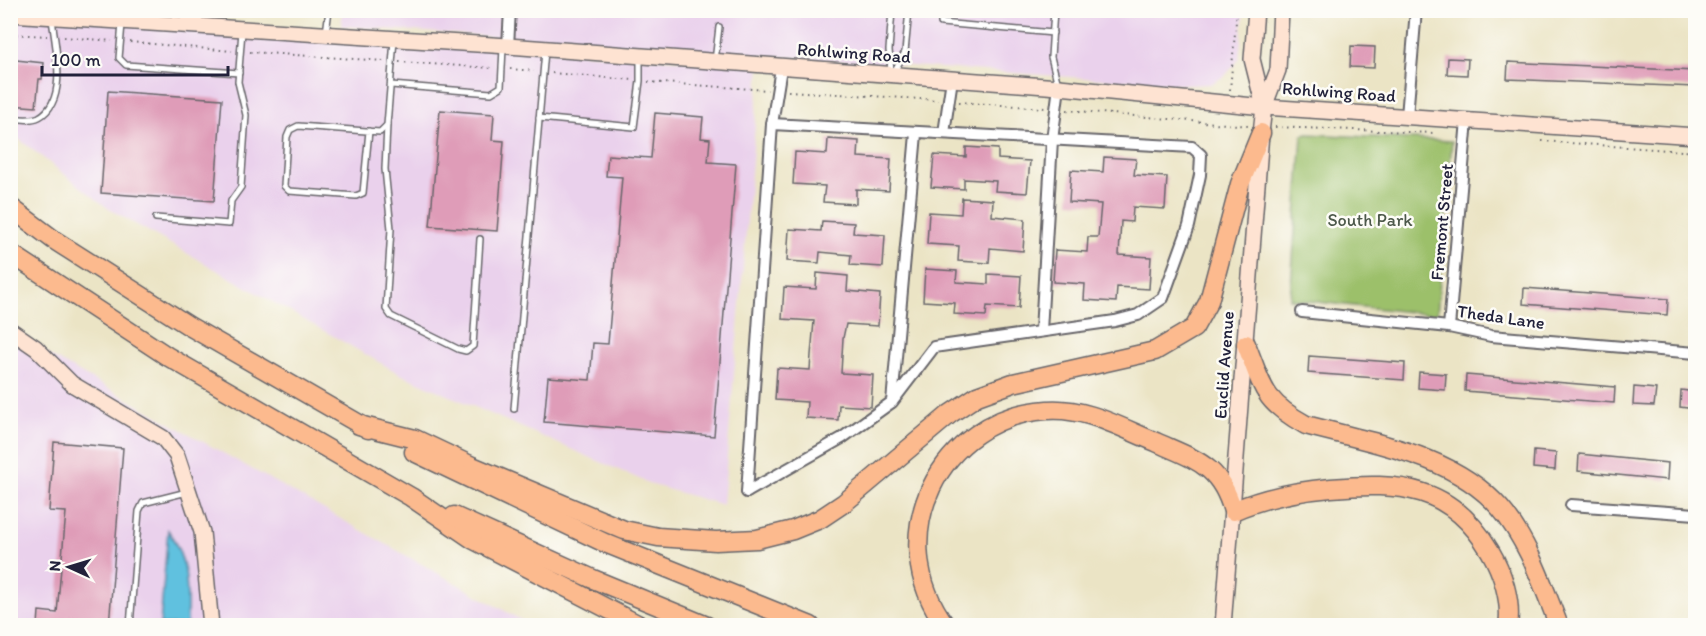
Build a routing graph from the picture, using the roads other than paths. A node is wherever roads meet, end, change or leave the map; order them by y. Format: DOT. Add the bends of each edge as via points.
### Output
graph roads {
  1 [pos="328,10"];
  2 [pos="510,10"];
  3 [pos="892,10"];
  4 [pos="909,10"];
  5 [pos="941,10"];
  6 [pos="1054,10"];
  7 [pos="1256,10"];
  8 [pos="1281,10"];
  9 [pos="1416,10"];
  10 [pos="10,14"];
  11 [pos="82,15"];
  12 [pos="51,17"];
  13 [pos="122,22"];
  14 [pos="719,27"];
  15 [pos="242,30"];
  16 [pos="1053,33"];
  17 [pos="326,35"];
  18 [pos="394,39"];
  19 [pos="506,46"];
  20 [pos="545,50"];
  21 [pos="640,57"];
  22 [pos="715,63"];
  23 [pos="781,68"];
  24 [pos="239,73"];
  25 [pos="892,76"];
  26 [pos="952,79"];
  27 [pos="391,85"];
  28 [pos="1059,87"];
  29 [pos="1264,107"];
  30 [pos="1407,116"];
  31 [pos="10,118"];
  32 [pos="539,118"];
  33 [pos="772,123"];
  34 [pos="387,125"];
  35 [pos="1467,127"];
  36 [pos="369,131"];
  37 [pos="944,133"];
  38 [pos="1261,133"];
  39 [pos="916,134"];
  40 [pos="1695,136"];
  41 [pos="1052,140"];
  42 [pos="10,207"];
  43 [pos="156,218"];
  44 [pos="480,239"];
  45 [pos="10,253"];
  46 [pos="1302,312"];
  47 [pos="1449,327"];
  48 [pos="10,330"];
  49 [pos="1041,331"];
  50 [pos="1245,344"];
  51 [pos="1695,353"];
  52 [pos="892,402"];
  53 [pos="514,409"];
  54 [pos="359,425"];
  55 [pos="190,491"];
  56 [pos="411,497"];
  57 [pos="1571,505"];
  58 [pos="1233,511"];
  59 [pos="1695,514"];
  60 [pos="130,626"];
  61 [pos="211,626"];
  62 [pos="641,626"];
  63 [pos="707,626"];
  64 [pos="811,626"];
  65 [pos="946,626"];
  66 [pos="1223,626"];
  67 [pos="1508,626"];
  68 [pos="1559,626"];
  1 -- 17 [label="lane"];
  2 -- 19 [label="street"];
  3 -- 25 [label="lane"];
  4 -- 25 [label="lane" via="905,52"];
  5 -- 16 [label="lane" via="941,23"];
  6 -- 16 [label="lane"];
  7 -- 29 [label="main road" via="1252,59"];
  8 -- 29 [label="main road" via="1278,70"];
  9 -- 30 [label="street"];
  10 -- 12 [label="main road, Rohlwing Road"];
  11 -- 12 [label="main road, Rohlwing Road"];
  11 -- 13 [label="main road, Rohlwing Road"];
  12 -- 31 [label="lane" via="59,75 49,105 40,117"];
  13 -- 15 [label="main road, Rohlwing Road"];
  13 -- 24 [label="lane" via="119,58 126,65"];
  14 -- 22 [label="lane"];
  15 -- 17 [label="main road, Rohlwing Road"];
  15 -- 24 [label="lane"];
  16 -- 28 [label="lane" via="1052,57"];
  17 -- 18 [label="main road, Rohlwing Road"];
  18 -- 19 [label="main road, Rohlwing Road"];
  18 -- 27 [label="lane"];
  19 -- 20 [label="main road, Rohlwing Road"];
  19 -- 27 [label="lane" via="501,87 491,93"];
  20 -- 21 [label="main road, Rohlwing Road"];
  20 -- 32 [label="lane"];
  21 -- 22 [label="main road, Rohlwing Road"];
  21 -- 32 [label="lane" via="634,127"];
  22 -- 23 [label="main road, Rohlwing Road"];
  23 -- 25 [label="main road, Rohlwing Road"];
  23 -- 33 [label="street"];
  24 -- 43 [label="lane" via="246,115 241,187 231,201 230,224"];
  25 -- 26 [label="main road, Rohlwing Road"];
  26 -- 28 [label="main road, Rohlwing Road"];
  26 -- 37 [label="street"];
  27 -- 34 [label="lane"];
  28 -- 29 [label="main road, Rohlwing Road"];
  28 -- 41 [label="street"];
  29 -- 30 [label="main road, Rohlwing Road"];
  29 -- 38 [label="main road, Euclid Avenue"];
  30 -- 35 [label="main road, Rohlwing Road"];
  32 -- 53 [label="lane"];
  33 -- 39 [label="street"];
  33 -- 52 [label="street" via="747,492 842,438"];
  34 -- 36 [label="lane" via="380,132"];
  34 -- 44 [label="lane" via="385,169 391,229 386,309 458,349 466,351 473,346"];
  35 -- 40 [label="main road, Rohlwing Road"];
  35 -- 47 [label="street, Fremont Street"];
  36 -- 36 [label="lane" via="363,193 356,196 289,191 284,186 290,130 298,126"];
  37 -- 39 [label="street"];
  37 -- 41 [label="street"];
  38 -- 50 [label="main road, Euclid Avenue"];
  38 -- 54 [label="highway" via="1240,184 1209,301 1194,328 1155,351 1013,383 977,396 844,503 793,530 757,539 716,541 624,530 415,439"];
  39 -- 52 [label="street"];
  41 -- 49 [label="street"];
  41 -- 49 [label="street" via="1192,147 1201,155 1200,175 1189,226 1164,298 1138,315 1078,328"];
  42 -- 54 [label="highway" via="179,320"];
  45 -- 56 [label="highway" via="167,356"];
  46 -- 47 [label="street, Theda Lane"];
  47 -- 51 [label="street, Theda Lane" via="1491,336"];
  48 -- 55 [label="main road" via="36,348 72,384 163,438 177,456"];
  49 -- 52 [label="street" via="934,347"];
  50 -- 58 [label="main road, Euclid Avenue"];
  50 -- 68 [label="highway" via="1263,389 1273,404 1290,416 1306,425 1434,462 1472,482 1488,496 1526,549"];
  54 -- 64 [label="highway" via="604,543"];
  55 -- 60 [label="lane" via="143,503 139,511"];
  55 -- 61 [label="main road" via="202,532"];
  56 -- 62 [label="highway" via="474,540"];
  56 -- 63 [label="highway"];
  57 -- 59 [label="street"];
  58 -- 65 [label="highway" via="1218,476 1202,462 1100,418 1048,410 1006,418 966,440 951,456 923,508 920,566 934,608"];
  58 -- 66 [label="main road, Euclid Avenue"];
  58 -- 67 [label="highway" via="1280,495 1377,484 1434,497 1460,512 1496,560 1504,584"];
}
